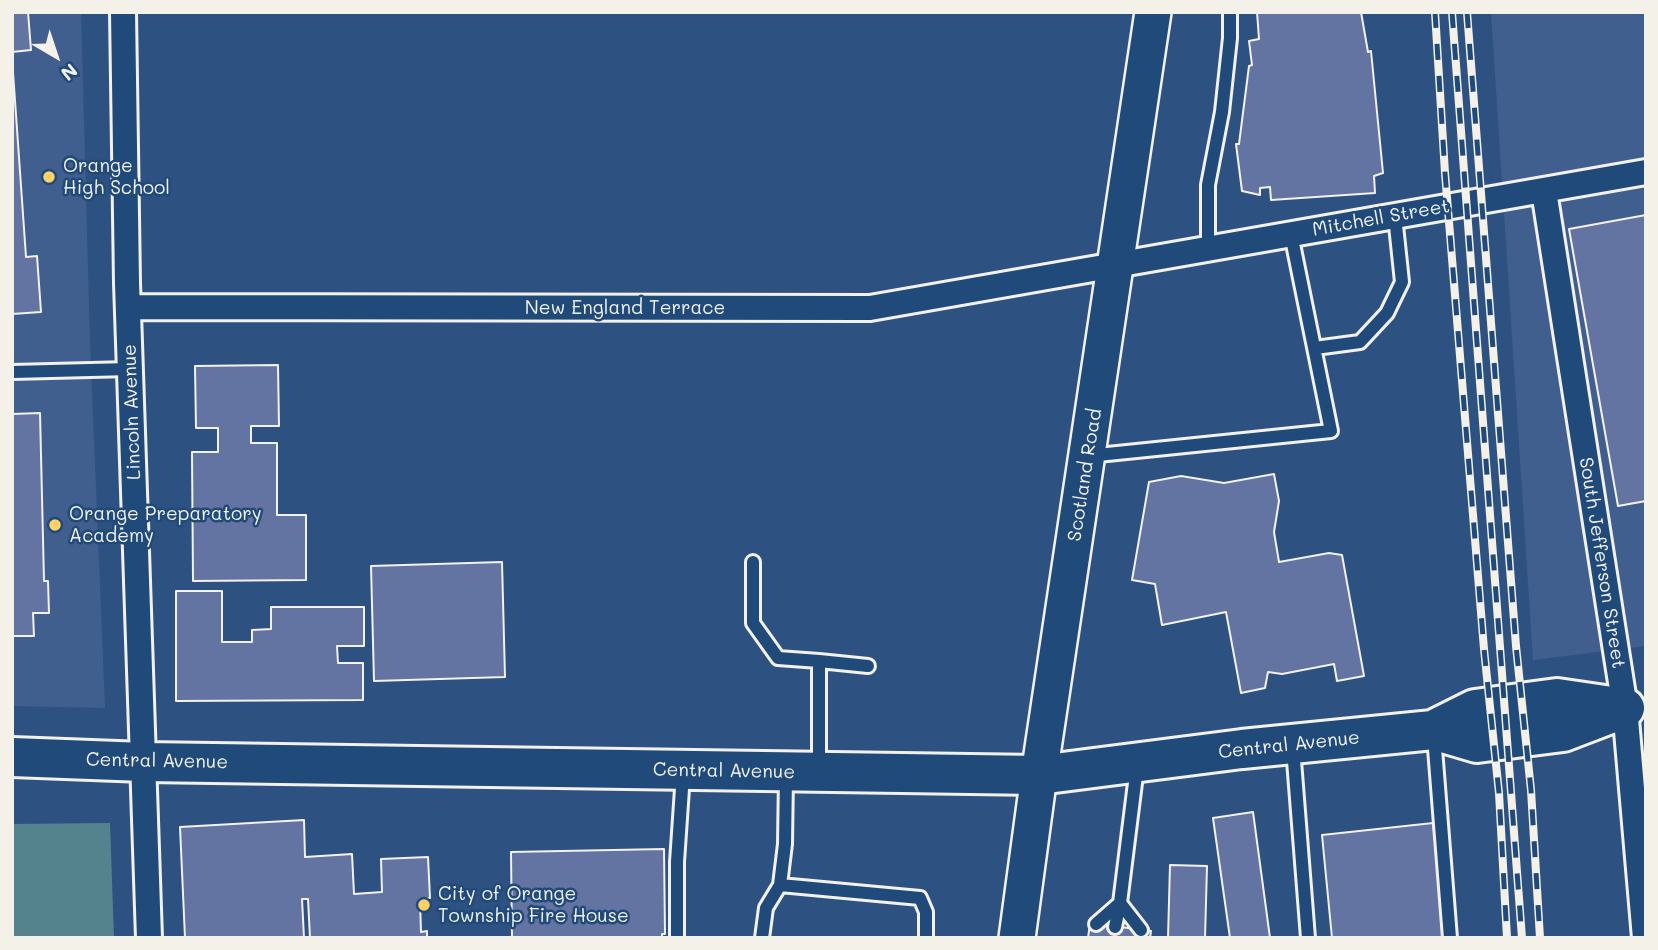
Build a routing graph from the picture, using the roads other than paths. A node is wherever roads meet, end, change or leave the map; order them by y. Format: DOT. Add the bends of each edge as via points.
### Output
graph roads {
  1 [pos="123,12"];
  2 [pos="1153,12"];
  3 [pos="1230,12"];
  4 [pos="1646,172"];
  5 [pos="1544,191"];
  6 [pos="1395,216"];
  7 [pos="1292,234"];
  8 [pos="1208,248"];
  9 [pos="1117,265"];
  10 [pos="129,307"];
  11 [pos="1315,348"];
  12 [pos="130,369"];
  13 [pos="12,372"];
  14 [pos="1087,456"];
  15 [pos="753,562"];
  16 [pos="819,661"];
  17 [pos="868,666"];
  18 [pos="1635,707"];
  19 [pos="1433,730"];
  20 [pos="1293,744"];
  21 [pos="12,757"];
  22 [pos="144,762"];
  23 [pos="1137,762"];
  24 [pos="683,770"];
  25 [pos="803,772"];
  26 [pos="1039,775"];
  27 [pos="780,885"];
  28 [pos="1120,903"];
  29 [pos="1096,923"];
  30 [pos="1645,925"];
  31 [pos="1115,927"];
  32 [pos="1141,930"];
  33 [pos="149,938"];
  34 [pos="677,938"];
  35 [pos="762,938"];
  36 [pos="926,938"];
  37 [pos="1017,938"];
  38 [pos="1308,938"];
  39 [pos="1450,938"];
  1 -- 10 [label="street, Lincoln Avenue"];
  2 -- 9 [label="main road, Scotland Road"];
  3 -- 8 [label="lane" via="1222,112 1208,185"];
  4 -- 5 [label="street, Mitchell Street"];
  5 -- 6 [label="street, Mitchell Street"];
  5 -- 18 [label="street, South Jefferson Street"];
  6 -- 7 [label="street, Mitchell Street"];
  6 -- 11 [label="lane" via="1402,282 1387,313 1360,342"];
  7 -- 8 [label="street, Mitchell Street"];
  7 -- 11 [label="lane"];
  8 -- 9 [label="street, Mitchell Street"];
  9 -- 10 [label="street, New England Terrace" via="870,308"];
  9 -- 14 [label="main road, Scotland Road"];
  10 -- 12 [label="street, Lincoln Avenue"];
  11 -- 14 [label="lane" via="1331,431"];
  12 -- 13 [label="lane"];
  12 -- 22 [label="street, Lincoln Avenue"];
  14 -- 26 [label="main road, Scotland Road"];
  15 -- 16 [label="lane" via="752,623 778,659"];
  16 -- 17 [label="lane"];
  16 -- 25 [label="lane"];
  18 -- 19 [label="main road, Central Avenue" via="1563,732 1478,743"];
  18 -- 30 [label="street, South Jefferson Street"];
  19 -- 20 [label="main road, Central Avenue"];
  19 -- 39 [label="lane"];
  20 -- 23 [label="main road, Central Avenue"];
  20 -- 38 [label="lane"];
  21 -- 22 [label="main road, Central Avenue"];
  22 -- 24 [label="main road, Central Avenue"];
  22 -- 33 [label="street, Lincoln Avenue"];
  23 -- 26 [label="main road, Central Avenue"];
  23 -- 28 [label="lane"];
  24 -- 25 [label="main road, Central Avenue"];
  24 -- 34 [label="lane"];
  25 -- 26 [label="main road, Central Avenue"];
  25 -- 27 [label="lane"];
  26 -- 37 [label="main road, Scotland Road"];
  27 -- 35 [label="lane" via="766,908"];
  27 -- 36 [label="lane" via="920,898 926,912"];
  28 -- 29 [label="lane"];
  28 -- 31 [label="lane"];
  28 -- 32 [label="lane"];
}
